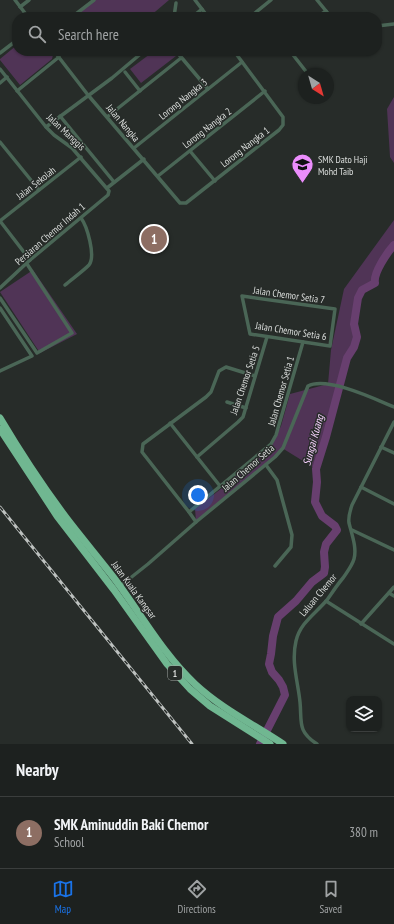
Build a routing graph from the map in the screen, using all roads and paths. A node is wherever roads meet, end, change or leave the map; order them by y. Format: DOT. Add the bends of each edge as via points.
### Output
graph roads {
  1 [pos="15,0"];
  2 [pos="29,0"];
  3 [pos="94,0"];
  4 [pos="202,0"];
  5 [pos="271,0"];
  6 [pos="317,0"];
  7 [pos="196,2"];
  8 [pos="176,4"];
  9 [pos="20,7"];
  10 [pos="202,9"];
  11 [pos="326,10"];
  12 [pos="24,12"];
  13 [pos="78,12"];
  14 [pos="175,12"];
  15 [pos="198,12"];
  16 [pos="204,12"];
  17 [pos="256,12"];
  18 [pos="323,12"];
  19 [pos="394,24"];
  20 [pos="382,25"];
  21 [pos="12,44"];
  22 [pos="0,53"];
  23 [pos="138,56"];
  24 [pos="238,56"];
  25 [pos="294,56"];
  26 [pos="59,57"];
  27 [pos="181,58"];
  28 [pos="242,62"];
  29 [pos="303,68"];
  30 [pos="0,69"];
  31 [pos="125,72"];
  32 [pos="7,77"];
  33 [pos="0,83"];
  34 [pos="208,89"];
  35 [pos="17,91"];
  36 [pos="140,91"];
  37 [pos="265,91"];
  38 [pos="88,95"];
  39 [pos="60,116"];
  40 [pos="107,117"];
  41 [pos="46,127"];
  42 [pos="0,142"];
  43 [pos="134,148"];
  44 [pos="190,151"];
  45 [pos="81,157"];
  46 [pos="144,160"];
  47 [pos="158,176"];
  48 [pos="215,181"];
  49 [pos="114,182"];
  50 [pos="108,189"];
  51 [pos="39,190"];
  52 [pos="182,204"];
  53 [pos="81,218"];
  54 [pos="1,219"];
  55 [pos="30,260"];
  56 [pos="27,264"];
  57 [pos="65,285"];
  58 [pos="0,288"];
  59 [pos="242,296"];
  60 [pos="0,298"];
  61 [pos="0,308"];
  62 [pos="335,309"];
  63 [pos="267,337"];
  64 [pos="303,342"];
  65 [pos="0,371"];
  66 [pos="255,376"];
  67 [pos="227,402"];
  68 [pos="394,407"];
  69 [pos="246,408"];
  70 [pos="0,418"];
  71 [pos="394,422"];
  72 [pos="170,423"];
  73 [pos="0,429"];
  74 [pos="381,447"];
  75 [pos="394,453"];
  76 [pos="197,457"];
  77 [pos="266,465"];
  78 [pos="220,486"];
  79 [pos="361,487"];
  80 [pos="394,504"];
  81 [pos="189,512"];
  82 [pos="196,522"];
  83 [pos="352,530"];
  84 [pos="394,550"];
  85 [pos="275,566"];
  86 [pos="394,587"];
  87 [pos="117,588"];
  88 [pos="388,593"];
  89 [pos="394,596"];
  90 [pos="326,601"];
  91 [pos="361,624"];
  92 [pos="394,644"];
  93 [pos="272,741"];
  94 [pos="283,744"];
  95 [pos="317,744"];
  1 -- 9 [label="street"];
  2 -- 9 [label="street"];
  3 -- 13 [label="street"];
  4 -- 7 [label="street"];
  5 -- 17 [label="street"];
  6 -- 11 [label="street"];
  7 -- 10 [label="street"];
  8 -- 14 [label="street"];
  9 -- 12 [label="street"];
  10 -- 15 [label="street"];
  10 -- 16 [label="street"];
  11 -- 18 [label="street"];
  19 -- 20 [label="street"];
  21 -- 22 [label="street"];
  23 -- 38 [label="street"];
  24 -- 28 [label="street"];
  25 -- 29 [label="street"];
  26 -- 35 [label="street"];
  26 -- 38 [label="street, Jalan Nangka"];
  27 -- 34 [label="street"];
  27 -- 36 [label="street"];
  28 -- 34 [label="street, Lorong Nangka 3"];
  28 -- 37 [label="street"];
  30 -- 32 [label="street, Jalan Manggis"];
  31 -- 36 [label="street"];
  32 -- 33 [label="street"];
  32 -- 35 [label="street, Jalan Manggis"];
  34 -- 43 [label="street, Lorong Nangka 3"];
  35 -- 41 [label="street, Jalan Manggis"];
  36 -- 40 [label="street"];
  37 -- 44 [label="street, Lorong Nangka 2"];
  37 -- 48 [label="street, Lorong Nangka 1" via="283,117 283,125"];
  38 -- 39 [label="street"];
  38 -- 40 [label="street, Jalan Nangka"];
  39 -- 41 [label="street"];
  39 -- 49 [label="street"];
  40 -- 43 [label="street, Jalan Nangka"];
  41 -- 45 [label="street, Jalan Manggis"];
  42 -- 51 [label="street"];
  43 -- 46 [label="street, Jalan Nangka"];
  44 -- 47 [label="street, Lorong Nangka 2"];
  44 -- 48 [label="street"];
  45 -- 50 [label="street, Jalan Manggis"];
  45 -- 51 [label="street, Jalan Sekolah"];
  46 -- 47 [label="street, Jalan Nangka"];
  46 -- 49 [label="street"];
  47 -- 52 [label="street, Jalan Nangka"];
  48 -- 52 [label="street, Lorong Nangka 1"];
  49 -- 50 [label="street"];
  50 -- 53 [label="street, Persiaran Chemor Indah 1" via="108,195"];
  51 -- 54 [label="street, Jalan Sekolah"];
  53 -- 55 [label="street, Persiaran Chemor Indah 1"];
  53 -- 57 [label="street" via="86,224 92,258 90,264"];
  54 -- 55 [label="street"];
  55 -- 56 [label="street, Persiaran Chemor Indah 1"];
  56 -- 58 [label="street, Persiaran Chemor Indah 1"];
  56 -- 60 [label="street" via="72,333 37,353"];
  59 -- 62 [label="street, Jalan Chemor Setia 7"];
  59 -- 63 [label="street, Jalan Chemor Setia 6" via="250,334"];
  61 -- 65 [label="street" via="32,356"];
  62 -- 64 [label="street, Jalan Chemor Setia 6" via="330,346"];
  63 -- 64 [label="street, Jalan Chemor Setia 6"];
  63 -- 66 [label="street, Jalan Chemor Setia 5"];
  64 -- 78 [label="street, Jalan Chemor Setia 1" via="276,435 271,444"];
  66 -- 69 [label="street, Jalan Chemor Setia 5"];
  66 -- 72 [label="street" via="226,367 219,371 211,392"];
  67 -- 69 [label="street"];
  68 -- 77 [label="street, Jalan Chemor Setia" via="348,389 319,383 308,386 283,448"];
  69 -- 76 [label="street, Jalan Chemor Setia 5" via="243,417"];
  70 -- 87 [label="highway, Jalan Kuala Kangsar / 1" via="57,505"];
  71 -- 74 [label="street, Laluan Chemor"];
  72 -- 76 [label="street"];
  72 -- 81 [label="street" via="143,444 142,452"];
  73 -- 87 [label="highway, Jalan Kuala Kangsar / 1" via="57,516"];
  74 -- 75 [label="street"];
  74 -- 79 [label="street, Laluan Chemor"];
  76 -- 78 [label="street"];
  77 -- 82 [label="street, Jalan Chemor Setia"];
  77 -- 85 [label="street" via="277,480 292,536 291,547"];
  78 -- 81 [label="street, Jalan Chemor Setia 1"];
  79 -- 80 [label="street"];
  79 -- 83 [label="street, Laluan Chemor" via="349,515"];
  81 -- 82 [label="street"];
  82 -- 87 [label="street, Jalan Chemor Setia"];
  83 -- 84 [label="street"];
  83 -- 90 [label="street, Laluan Chemor" via="354,560"];
  86 -- 88 [label="street"];
  87 -- 93 [label="highway, Jalan Kuala Kangsar / 1" via="157,651 183,682 219,712"];
  88 -- 89 [label="street"];
  88 -- 91 [label="street"];
  90 -- 91 [label="street"];
  90 -- 95 [label="street, Laluan Chemor" via="301,628 294,652 300,725 305,735"];
  91 -- 92 [label="street"];
  93 -- 94 [label="highway, Jalan Kuala Kangsar / 1"];
}
